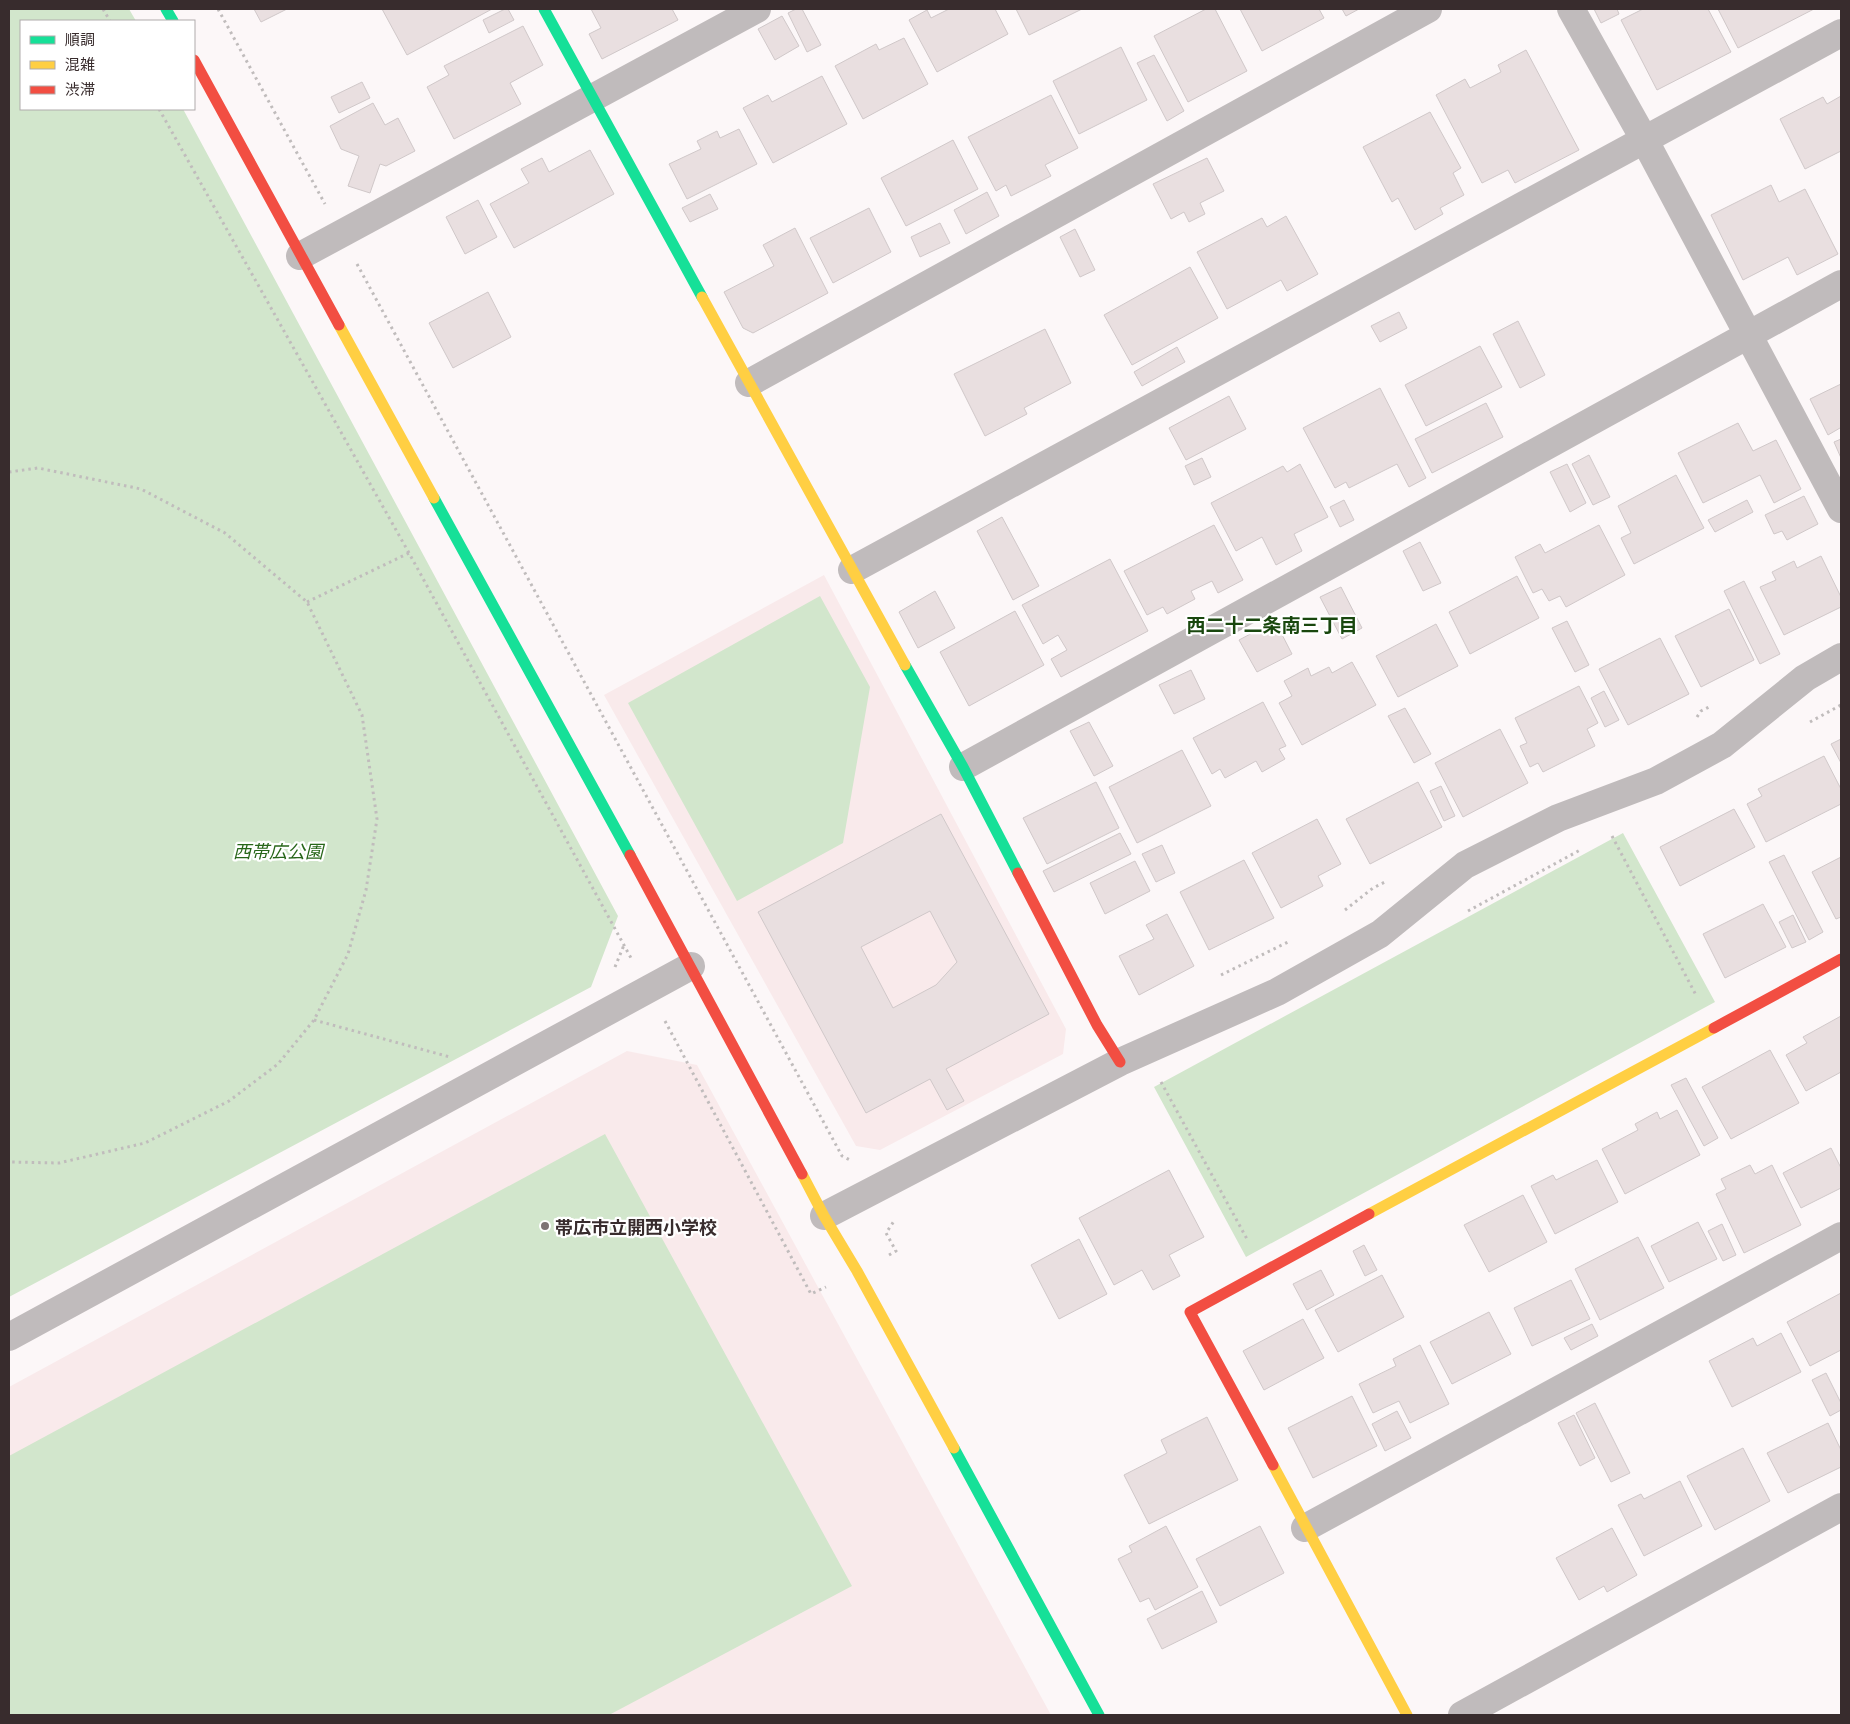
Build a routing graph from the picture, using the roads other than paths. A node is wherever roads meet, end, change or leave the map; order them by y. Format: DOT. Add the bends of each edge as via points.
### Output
graph roads {
  1 [pos="166,9"];
  2 [pos="544,9"];
  3 [pos="757,9"];
  4 [pos="1428,9"];
  5 [pos="1571,9"];
  6 [pos="172,20"];
  7 [pos="1841,33"];
  8 [pos="195,62"];
  9 [pos="592,99"];
  10 [pos="1644,140"];
  11 [pos="300,256"];
  12 [pos="1841,284"];
  13 [pos="1748,335"];
  14 [pos="749,383"];
  15 [pos="1841,509"];
  16 [pos="852,570"];
  17 [pos="1841,657"];
  18 [pos="963,766"];
  19 [pos="1841,959"];
  20 [pos="691,966"];
  21 [pos="1120,1062"];
  22 [pos="824,1216"];
  23 [pos="1841,1236"];
  24 [pos="9,1337"];
  25 [pos="1841,1507"];
  26 [pos="1305,1528"];
  27 [pos="1099,1715"];
  28 [pos="1407,1715"];
  29 [pos="1462,1715"];
  1 -- 6 [label="street"];
  2 -- 9 [label="street"];
  3 -- 9 [label="street"];
  4 -- 14 [label="street"];
  5 -- 10 [label="street"];
  7 -- 10 [label="street"];
  8 -- 11 [label="street"];
  9 -- 11 [label="street"];
  9 -- 14 [label="street"];
  10 -- 13 [label="street"];
  10 -- 16 [label="street"];
  11 -- 20 [label="street"];
  12 -- 13 [label="street"];
  13 -- 15 [label="street"];
  13 -- 18 [label="street"];
  14 -- 16 [label="street"];
  16 -- 18 [label="street"];
  17 -- 21 [label="street" via="1805,678 1722,745 1656,781 1558,818 1465,865 1380,934 1278,992"];
  18 -- 21 [label="street" via="1097,1025"];
  19 -- 26 [label="street" via="1190,1312"];
  20 -- 22 [label="street"];
  20 -- 24 [label="street"];
  21 -- 22 [label="street"];
  22 -- 27 [label="street"];
  23 -- 26 [label="street"];
  25 -- 29 [label="street"];
  26 -- 28 [label="street"];
}
